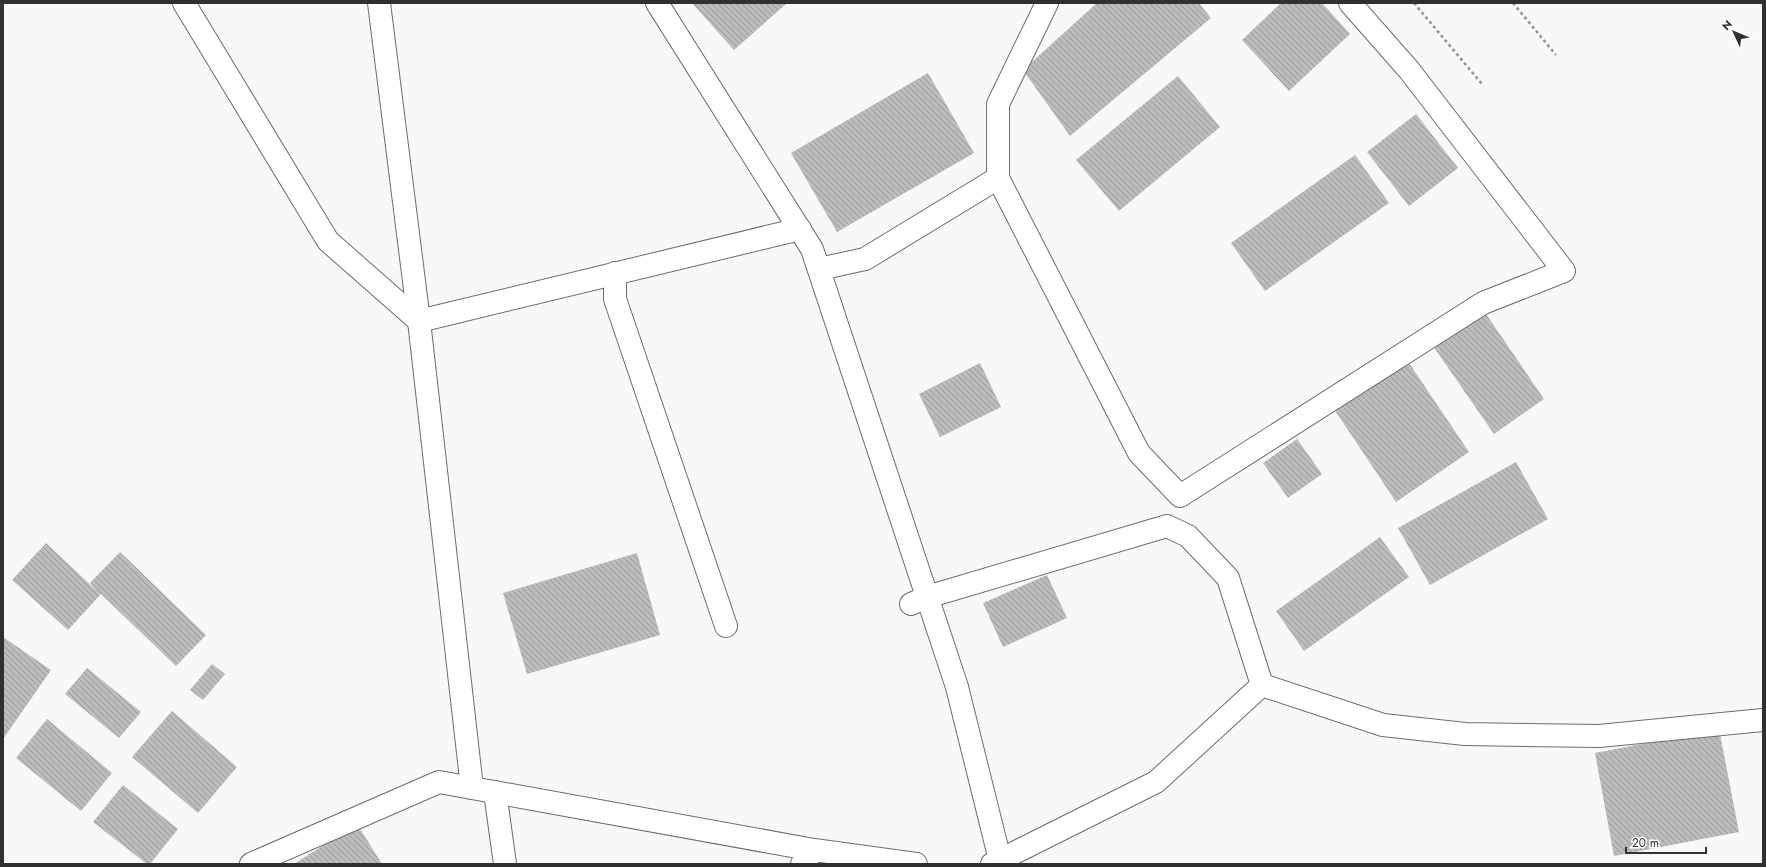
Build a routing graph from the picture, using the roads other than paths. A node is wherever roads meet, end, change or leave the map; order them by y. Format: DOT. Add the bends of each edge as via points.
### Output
graph roads {
  1 [pos="184,3"];
  2 [pos="379,3"];
  3 [pos="657,3"];
  4 [pos="1047,3"];
  5 [pos="1350,3"];
  6 [pos="998,178"];
  7 [pos="800,229"];
  8 [pos="819,269"];
  9 [pos="615,273"];
  10 [pos="419,321"];
  11 [pos="1182,495"];
  12 [pos="1167,526"];
  13 [pos="919,600"];
  14 [pos="726,626"];
  15 [pos="1262,685"];
  16 [pos="1763,720"];
  17 [pos="472,788"];
  18 [pos="495,792"];
  19 [pos="808,857"];
  20 [pos="998,863"];
  21 [pos="251,864"];
  22 [pos="505,864"];
  23 [pos="916,864"];
  1 -- 10 [label="street" via="328,241"];
  2 -- 10 [label="street"];
  3 -- 7 [label="street"];
  4 -- 6 [label="street" via="998,104"];
  5 -- 11 [label="street" via="1409,70 1564,272 1483,304"];
  6 -- 8 [label="street" via="865,259"];
  6 -- 11 [label="street" via="1139,453 1180,496"];
  7 -- 8 [label="street" via="812,248"];
  7 -- 9 [label="street"];
  8 -- 13 [label="street"];
  9 -- 10 [label="street"];
  9 -- 14 [label="street" via="615,299"];
  10 -- 17 [label="street"];
  11 -- 12 [label="street"];
  12 -- 13 [label="street"];
  12 -- 15 [label="street" via="1188,536 1228,578"];
  13 -- 20 [label="street" via="957,687"];
  15 -- 16 [label="street" via="1383,725 1465,734 1599,736"];
  15 -- 20 [label="street" via="1156,782"];
  17 -- 18 [label="street"];
  17 -- 21 [label="street" via="439,782"];
  18 -- 19 [label="street"];
  18 -- 22 [label="street"];
  19 -- 23 [label="street"];
}
